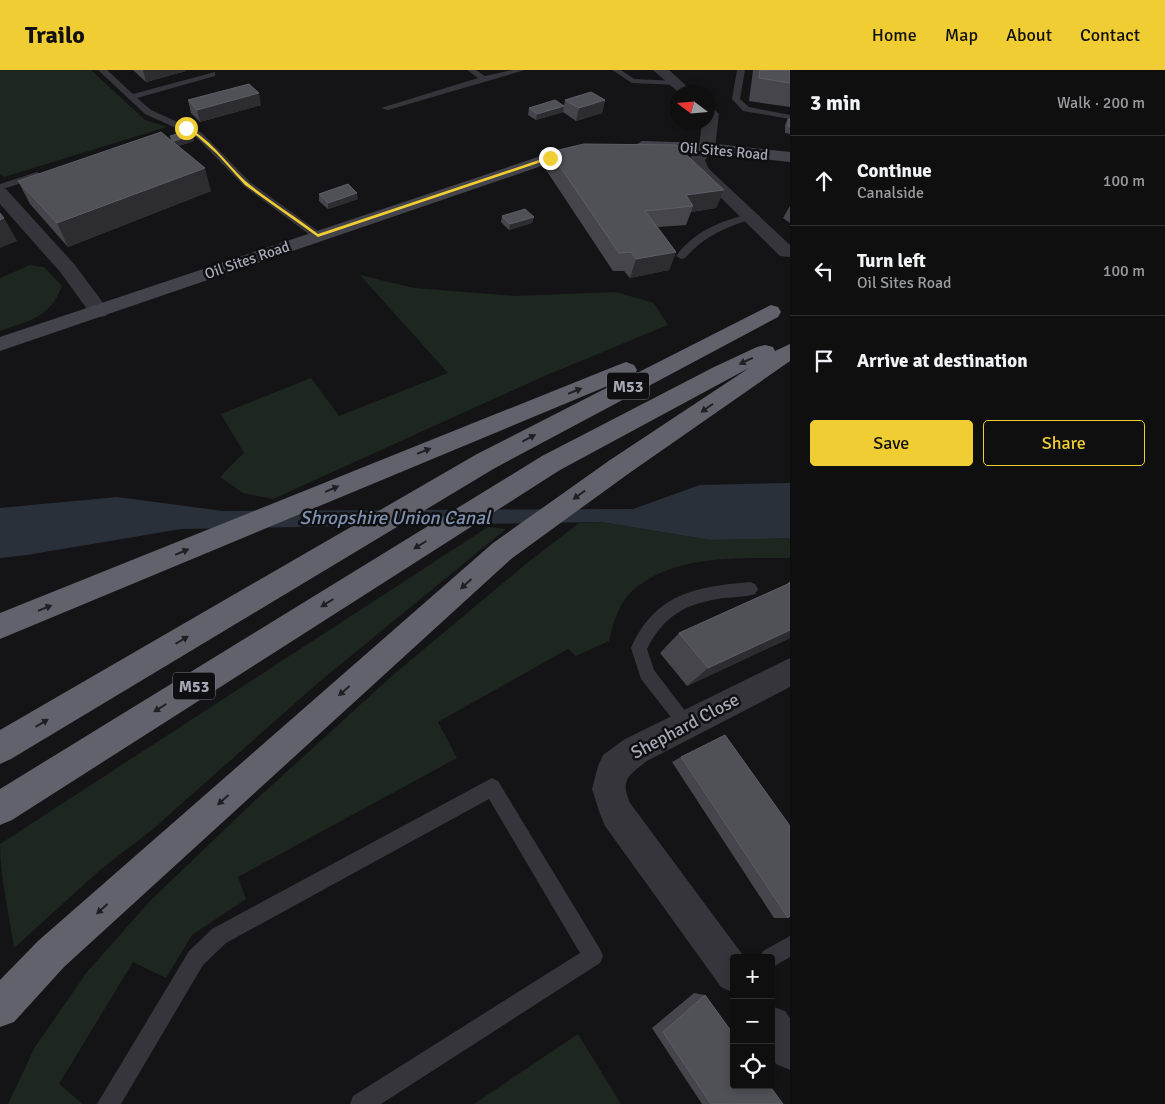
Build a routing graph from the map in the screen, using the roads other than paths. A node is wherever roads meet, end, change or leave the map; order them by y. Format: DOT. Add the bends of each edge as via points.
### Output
graph roads {
  1 [pos="102,70"];
  2 [pos="471,70"];
  3 [pos="521,70"];
  4 [pos="616,70"];
  5 [pos="660,70"];
  6 [pos="741,70"];
  7 [pos="212,74"];
  8 [pos="484,79"];
  9 [pos="678,85"];
  10 [pos="670,86"];
  11 [pos="132,97"];
  12 [pos="385,108"];
  13 [pos="790,117"];
  14 [pos="709,130"];
  15 [pos="707,148"];
  16 [pos="790,157"];
  17 [pos="44,172"];
  18 [pos="0,187"];
  19 [pos="0,193"];
  20 [pos="750,217"];
  21 [pos="318,236"];
  22 [pos="787,252"];
  23 [pos="681,256"];
  24 [pos="780,308"];
  25 [pos="99,311"];
  26 [pos="790,340"];
  27 [pos="0,344"];
  28 [pos="790,351"];
  29 [pos="750,589"];
  30 [pos="0,626"];
  31 [pos="790,672"];
  32 [pos="687,724"];
  33 [pos="0,748"];
  34 [pos="9,802"];
  35 [pos="790,946"];
  36 [pos="775,955"];
  37 [pos="724,962"];
  38 [pos="0,1008"];
  39 [pos="775,1030"];
  40 [pos="790,1050"];
  41 [pos="108,1104"];
  42 [pos="361,1104"];
  1 -- 11 [label="lane"];
  2 -- 8 [label="lane"];
  3 -- 8 [label="lane"];
  4 -- 10 [label="lane" via="632,81"];
  5 -- 9 [label="street"];
  6 -- 13 [label="lane" via="736,99 746,110"];
  7 -- 11 [label="lane"];
  8 -- 12 [label="lane"];
  11 -- 21 [label="lane" via="148,112 198,135 247,184"];
  14 -- 15 [label="street"];
  15 -- 16 [label="street, Oil Sites Road"];
  15 -- 20 [label="street" via="697,159 702,171"];
  15 -- 21 [label="street, Oil Sites Road" via="646,146 550,158"];
  17 -- 18 [label="lane"];
  19 -- 25 [label="street" via="68,269"];
  20 -- 22 [label="street"];
  20 -- 23 [label="lane" via="698,236"];
  21 -- 25 [label="street, Oil Sites Road"];
  30 -- 24 [label="highway, one-way"];
  33 -- 24 [label="highway, M53, one-way" via="486,461"];
  25 -- 27 [label="street, Oil Sites Road"];
  26 -- 34 [label="highway, M53, one-way" via="722,372 551,464"];
  28 -- 38 [label="highway, one-way" via="502,551 52,954"];
  29 -- 32 [label="lane" via="705,593 678,603 654,622 639,648 647,674"];
  31 -- 32 [label="street, Shephard Close"];
  32 -- 37 [label="street, Shephard Close" via="636,750 614,766 608,789 617,814"];
  35 -- 36 [label="lane"];
  39 -- 40 [label="street"];
  41 -- 42 [label="lane" via="196,958 219,936 492,787 593,956"];
}
